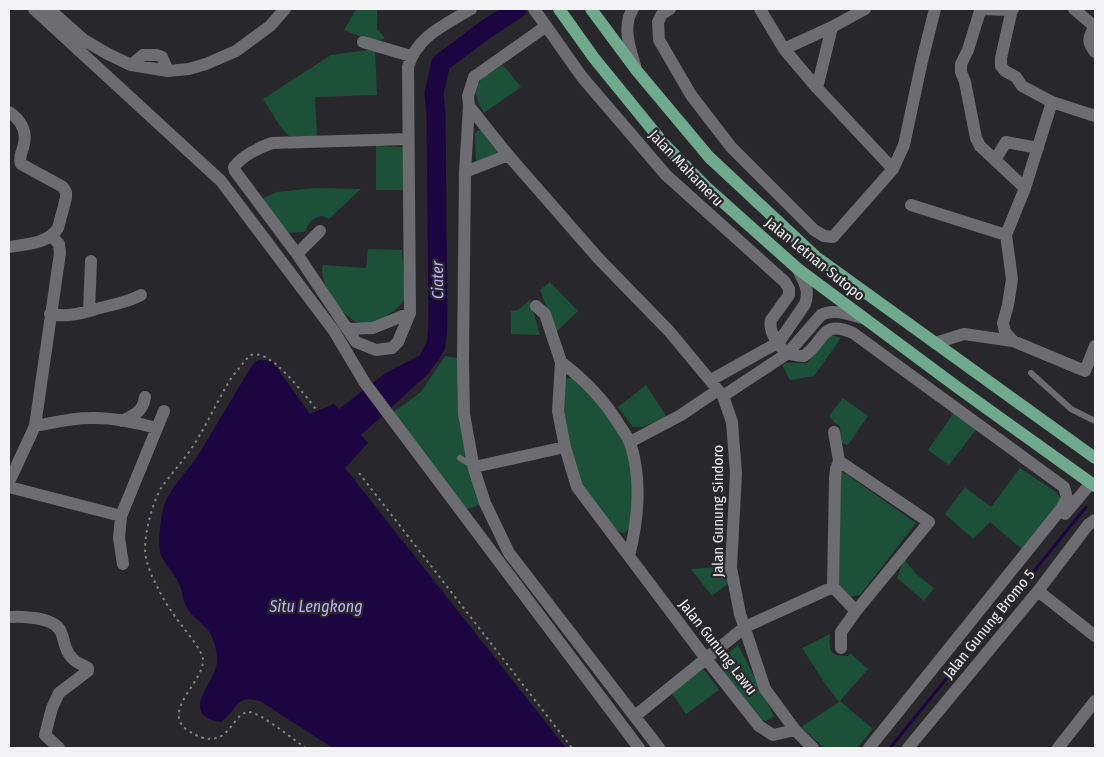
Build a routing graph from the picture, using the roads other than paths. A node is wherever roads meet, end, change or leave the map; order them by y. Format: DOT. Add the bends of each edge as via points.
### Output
graph roads {
  1 [pos="34,9"];
  2 [pos="49,9"];
  3 [pos="285,9"];
  4 [pos="471,9"];
  5 [pos="534,9"];
  6 [pos="559,9"];
  7 [pos="591,9"];
  8 [pos="633,9"];
  9 [pos="670,9"];
  10 [pos="760,9"];
  11 [pos="865,9"];
  12 [pos="935,9"];
  13 [pos="1012,9"];
  14 [pos="1074,9"];
  15 [pos="1095,25"];
  16 [pos="832,26"];
  17 [pos="545,27"];
  18 [pos="363,42"];
  19 [pos="784,48"];
  20 [pos="1095,52"];
  21 [pos="412,56"];
  22 [pos="637,71"];
  23 [pos="817,88"];
  24 [pos="1052,102"];
  25 [pos="469,106"];
  26 [pos="9,112"];
  27 [pos="1095,116"];
  28 [pos="408,139"];
  29 [pos="1038,148"];
  30 [pos="508,155"];
  31 [pos="994,160"];
  32 [pos="893,169"];
  33 [pos="465,172"];
  34 [pos="1025,188"];
  35 [pos="911,205"];
  36 [pos="320,231"];
  37 [pos="52,236"];
  38 [pos="1006,236"];
  39 [pos="9,247"];
  40 [pos="297,254"];
  41 [pos="91,261"];
  42 [pos="798,269"];
  43 [pos="141,295"];
  44 [pos="536,306"];
  45 [pos="88,311"];
  46 [pos="50,314"];
  47 [pos="410,314"];
  48 [pos="863,318"];
  49 [pos="348,329"];
  50 [pos="1013,341"];
  51 [pos="779,342"];
  52 [pos="949,344"];
  53 [pos="1095,346"];
  54 [pos="788,353"];
  55 [pos="561,362"];
  56 [pos="1031,373"];
  57 [pos="1090,373"];
  58 [pos="717,389"];
  59 [pos="145,397"];
  60 [pos="164,411"];
  61 [pos="122,421"];
  62 [pos="1095,421"];
  63 [pos="35,426"];
  64 [pos="156,428"];
  65 [pos="834,432"];
  66 [pos="630,442"];
  67 [pos="565,447"];
  68 [pos="460,458"];
  69 [pos="1095,458"];
  70 [pos="839,461"];
  71 [pos="474,466"];
  72 [pos="9,482"];
  73 [pos="1093,484"];
  74 [pos="9,487"];
  75 [pos="121,516"];
  76 [pos="1093,520"];
  77 [pos="629,556"];
  78 [pos="123,564"];
  79 [pos="833,587"];
  80 [pos="1038,591"];
  81 [pos="856,611"];
  82 [pos="9,617"];
  83 [pos="745,627"];
  84 [pos="1095,636"];
  85 [pos="841,648"];
  86 [pos="706,660"];
  87 [pos="1095,701"];
  88 [pos="635,716"];
  89 [pos="794,730"];
  90 [pos="59,748"];
  91 [pos="639,748"];
  92 [pos="659,748"];
  93 [pos="813,748"];
  94 [pos="869,748"];
  95 [pos="877,748"];
  96 [pos="908,748"];
  97 [pos="1058,748"];
  1 -- 91 [label="street" via="221,181 334,331 364,383"];
  2 -- 3 [label="street" via="84,40 108,54 131,65 168,71 190,69 236,50 270,26"];
  4 -- 21 [label="street" via="424,38"];
  5 -- 17 [label="street, Jalan Mahameru"];
  6 -- 42 [label="main road, Jalan Letnan Sutopo" via="664,144 706,187"];
  7 -- 22 [label="main road, Jalan Letnan Sutopo"];
  8 -- 22 [label="street" via="628,22 628,36"];
  9 -- 32 [label="street" via="658,22 659,40 691,95 731,147 814,230 833,237"];
  10 -- 19 [label="street"];
  11 -- 16 [label="street"];
  12 -- 32 [label="street" via="904,145"];
  13 -- 24 [label="street" via="1001,66 1022,86"];
  13 -- 31 [label="street" via="980,11 961,64 976,138"];
  14 -- 15 [label="street"];
  15 -- 20 [label="street" via="1088,40"];
  16 -- 19 [label="street"];
  16 -- 23 [label="street"];
  17 -- 25 [label="street" via="474,78 468,96"];
  17 -- 51 [label="street, Jalan Mahameru" via="582,77 666,175 785,282 788,295 770,324 773,337"];
  18 -- 21 [label="street"];
  19 -- 23 [label="street"];
  21 -- 28 [label="street" via="407,76"];
  22 -- 52 [label="main road, Jalan Letnan Sutopo" via="710,157 816,257 935,342"];
  23 -- 32 [label="street"];
  24 -- 27 [label="street"];
  24 -- 29 [label="street"];
  25 -- 30 [label="street, Jalan Gunung Sindoro"];
  25 -- 33 [label="street"];
  26 -- 37 [label="street" via="16,116 24,129 19,158 21,164 66,190 58,228"];
  28 -- 40 [label="street" via="272,143 239,161 235,171"];
  28 -- 47 [label="street"];
  29 -- 31 [label="street" via="1006,142"];
  29 -- 34 [label="street"];
  30 -- 33 [label="street"];
  30 -- 58 [label="street, Jalan Gunung Sindoro"];
  31 -- 34 [label="street"];
  33 -- 71 [label="street" via="464,414"];
  34 -- 38 [label="street"];
  35 -- 38 [label="street"];
  36 -- 40 [label="street"];
  37 -- 39 [label="street"];
  37 -- 46 [label="street" via="59,244 60,253"];
  38 -- 50 [label="street" via="1012,279 1003,323 1005,332"];
  40 -- 49 [label="street"];
  41 -- 45 [label="street"];
  42 -- 48 [label="main road, Jalan Letnan Sutopo"];
  42 -- 51 [label="street" via="808,290 807,297"];
  43 -- 45 [label="street"];
  44 -- 55 [label="street, Jalan Gunung Lawu" via="545,314"];
  45 -- 46 [label="street" via="79,315"];
  46 -- 63 [label="street"];
  47 -- 49 [label="street" via="373,328"];
  47 -- 49 [label="street" via="392,348 376,350 366,347 356,342"];
  48 -- 54 [label="street" via="827,312"];
  48 -- 73 [label="main road, Jalan Letnan Sutopo"];
  50 -- 52 [label="street" via="964,334"];
  50 -- 57 [label="street"];
  51 -- 54 [label="street"];
  51 -- 58 [label="street"];
  52 -- 69 [label="main road, Jalan Letnan Sutopo"];
  53 -- 57 [label="street"];
  54 -- 58 [label="street"];
  54 -- 94 [label="street" via="804,356 830,329 840,327 853,333 1064,487 1067,494 1061,509"];
  55 -- 66 [label="street" via="609,408"];
  55 -- 67 [label="street, Jalan Gunung Lawu" via="558,408"];
  56 -- 62 [label="lane" via="1071,409"];
  58 -- 66 [label="street" via="681,415"];
  58 -- 83 [label="street, Jalan Gunung Sindoro" via="732,422 736,474 731,568"];
  59 -- 61 [label="street" via="138,413"];
  60 -- 64 [label="street"];
  61 -- 63 [label="street" via="71,419"];
  61 -- 64 [label="street"];
  63 -- 72 [label="street"];
  64 -- 75 [label="street"];
  65 -- 70 [label="street"];
  66 -- 77 [label="street" via="638,486 635,532"];
  67 -- 71 [label="street"];
  67 -- 77 [label="street, Jalan Gunung Lawu" via="577,487"];
  68 -- 71 [label="lane"];
  70 -- 79 [label="street" via="835,479"];
  70 -- 81 [label="street" via="934,520"];
  71 -- 88 [label="street" via="486,503 509,553"];
  73 -- 95 [label="street"];
  74 -- 75 [label="street"];
  75 -- 78 [label="street" via="119,538"];
  76 -- 80 [label="street, Jalan Gunung Bromo 5"];
  77 -- 86 [label="street, Jalan Gunung Lawu"];
  79 -- 81 [label="street"];
  79 -- 83 [label="street"];
  80 -- 84 [label="street"];
  80 -- 96 [label="street, Jalan Gunung Bromo 5"];
  81 -- 85 [label="street" via="841,632"];
  82 -- 90 [label="street" via="25,616 48,622 60,630 71,658 88,668 59,693 52,708 45,735"];
  83 -- 86 [label="street"];
  83 -- 89 [label="street, Jalan Gunung Sindoro" via="765,689"];
  86 -- 88 [label="street"];
  86 -- 89 [label="street, Jalan Gunung Lawu" via="759,726 773,735"];
  87 -- 97 [label="street"];
  88 -- 92 [label="street"];
  89 -- 93 [label="street, Jalan Gunung Sindoro"];
}
